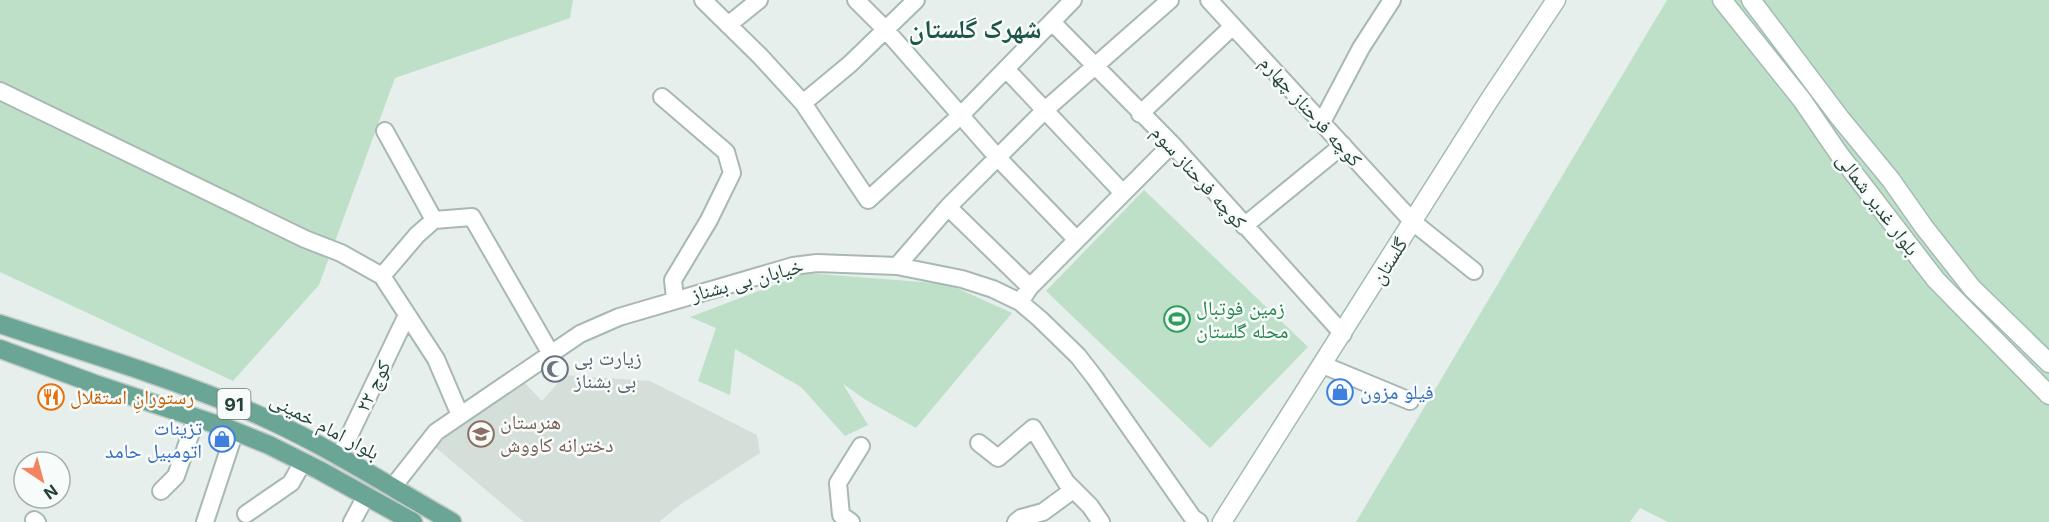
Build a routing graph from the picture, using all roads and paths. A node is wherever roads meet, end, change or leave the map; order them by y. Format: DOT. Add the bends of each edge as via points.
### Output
graph roads {
  1 [pos="703,0"];
  2 [pos="759,0"];
  3 [pos="856,0"];
  4 [pos="916,0"];
  5 [pos="1073,0"];
  6 [pos="1170,0"];
  7 [pos="1209,0"];
  8 [pos="1556,0"];
  9 [pos="1722,0"];
  10 [pos="1751,0"];
  11 [pos="1390,2"];
  12 [pos="1053,23"];
  13 [pos="728,25"];
  14 [pos="1233,26"];
  15 [pos="885,29"];
  16 [pos="1095,65"];
  17 [pos="1006,70"];
  18 [pos="0,91"];
  19 [pos="662,97"];
  20 [pos="803,104"];
  21 [pos="1045,110"];
  22 [pos="1140,114"];
  23 [pos="960,116"];
  24 [pos="1322,122"];
  25 [pos="385,131"];
  26 [pos="1172,144"];
  27 [pos="1343,146"];
  28 [pos="998,158"];
  29 [pos="1123,193"];
  30 [pos="948,207"];
  31 [pos="434,220"];
  32 [pos="1413,222"];
  33 [pos="1244,226"];
  34 [pos="1076,239"];
  35 [pos="897,266"];
  36 [pos="1474,271"];
  37 [pos="382,276"];
  38 [pos="1030,287"];
  39 [pos="675,299"];
  40 [pos="1020,302"];
  41 [pos="407,315"];
  42 [pos="0,324"];
  43 [pos="1343,334"];
  44 [pos="73,348"];
  45 [pos="0,349"];
  46 [pos="551,354"];
  47 [pos="2049,363"];
  48 [pos="1323,365"];
  49 [pos="65,373"];
  50 [pos="2049,395"];
  51 [pos="1410,401"];
  52 [pos="460,415"];
  53 [pos="196,418"];
  54 [pos="235,431"];
  55 [pos="980,443"];
  56 [pos="861,446"];
  57 [pos="339,457"];
  58 [pos="303,462"];
  59 [pos="392,488"];
  60 [pos="1073,490"];
  61 [pos="161,491"];
  62 [pos="366,496"];
  63 [pos="246,514"];
  64 [pos="204,522"];
  65 [pos="352,522"];
  66 [pos="413,522"];
  67 [pos="452,522"];
  68 [pos="851,522"];
  69 [pos="1016,522"];
  70 [pos="1101,522"];
  71 [pos="1199,522"];
  72 [pos="1222,522"];
  1 -- 13 [label="street"];
  2 -- 13 [label="street"];
  3 -- 15 [label="street"];
  4 -- 15 [label="street"];
  5 -- 12 [label="street"];
  6 -- 16 [label="street"];
  7 -- 14 [label="street, کوچه فرحناز چهارم"];
  8 -- 32 [label="main road, گلستان"];
  9 -- 50 [label="main road, بلوار غدیر شمالی" via="1936,280"];
  10 -- 47 [label="main road, بلوار غدیر شمالی" via="1972,288"];
  11 -- 24 [label="street" via="1360,48"];
  12 -- 16 [label="street, کوچه فرحناز سوم"];
  12 -- 17 [label="street"];
  13 -- 20 [label="street"];
  14 -- 22 [label="street"];
  14 -- 24 [label="street, کوچه فرحناز چهارم"];
  15 -- 20 [label="street"];
  15 -- 23 [label="street"];
  16 -- 21 [label="street"];
  16 -- 22 [label="street, کوچه فرحناز سوم"];
  17 -- 21 [label="street"];
  17 -- 23 [label="street"];
  18 -- 37 [label="street"];
  19 -- 39 [label="street" via="726,152 732,173 673,280"];
  20 -- 23 [label="street" via="868,201"];
  21 -- 28 [label="street"];
  21 -- 29 [label="street"];
  22 -- 26 [label="street, کوچه فرحناز سوم"];
  23 -- 28 [label="street"];
  24 -- 27 [label="street, کوچه فرحناز چهارم"];
  25 -- 31 [label="street"];
  26 -- 29 [label="street"];
  26 -- 33 [label="street, کوچه فرحناز سوم"];
  27 -- 32 [label="street, کوچه فرحناز چهارم"];
  27 -- 33 [label="street"];
  28 -- 30 [label="street"];
  28 -- 34 [label="street"];
  29 -- 34 [label="street"];
  30 -- 35 [label="street"];
  30 -- 38 [label="street"];
  31 -- 37 [label="street"];
  31 -- 46 [label="street" via="472,217"];
  32 -- 36 [label="street, کوچه فرحناز چهارم"];
  32 -- 43 [label="main road, گلستان"];
  33 -- 43 [label="street, کوچه فرحناز سوم"];
  34 -- 38 [label="street"];
  35 -- 39 [label="street, خیابان بی بشناز" via="793,266"];
  35 -- 40 [label="street, خیابان بی بشناز" via="962,279"];
  37 -- 41 [label="street"];
  38 -- 40 [label="street"];
  39 -- 46 [label="street, خیابان بی بشناز" via="619,316 580,334"];
  40 -- 71 [label="street, خیابان بی بشناز" via="1078,356"];
  41 -- 52 [label="street" via="436,359"];
  41 -- 57 [label="street, کوچ ۲۲"];
  42 -- 44 [label="main road, بلوار امام خمینی / 91"];
  43 -- 48 [label="main road, گلستان"];
  44 -- 49 [label="main road"];
  44 -- 57 [label="main road, بلوار امام خمینی / 91" via="233,404"];
  45 -- 49 [label="main road, 91"];
  46 -- 52 [label="street, خیابان بی بشناز"];
  48 -- 51 [label="street"];
  48 -- 72 [label="main road, گلستان"];
  49 -- 53 [label="main road, 91"];
  52 -- 59 [label="street, خیابان بی بشناز" via="436,432"];
  53 -- 54 [label="main road, 91"];
  53 -- 61 [label="street" via="176,476"];
  54 -- 58 [label="main road, 91"];
  54 -- 64 [label="street"];
  55 -- 60 [label="street" via="999,458 1033,428"];
  56 -- 68 [label="street" via="838,483 841,515"];
  57 -- 59 [label="main road, بلوار امام خمینی / 91"];
  58 -- 62 [label="main road, 91"];
  58 -- 63 [label="street" via="291,483"];
  59 -- 67 [label="main road, بلوار امام خمینی / 91"];
  60 -- 69 [label="street" via="1043,512"];
  60 -- 70 [label="street"];
  62 -- 65 [label="street"];
  62 -- 66 [label="main road, 91"];
}
